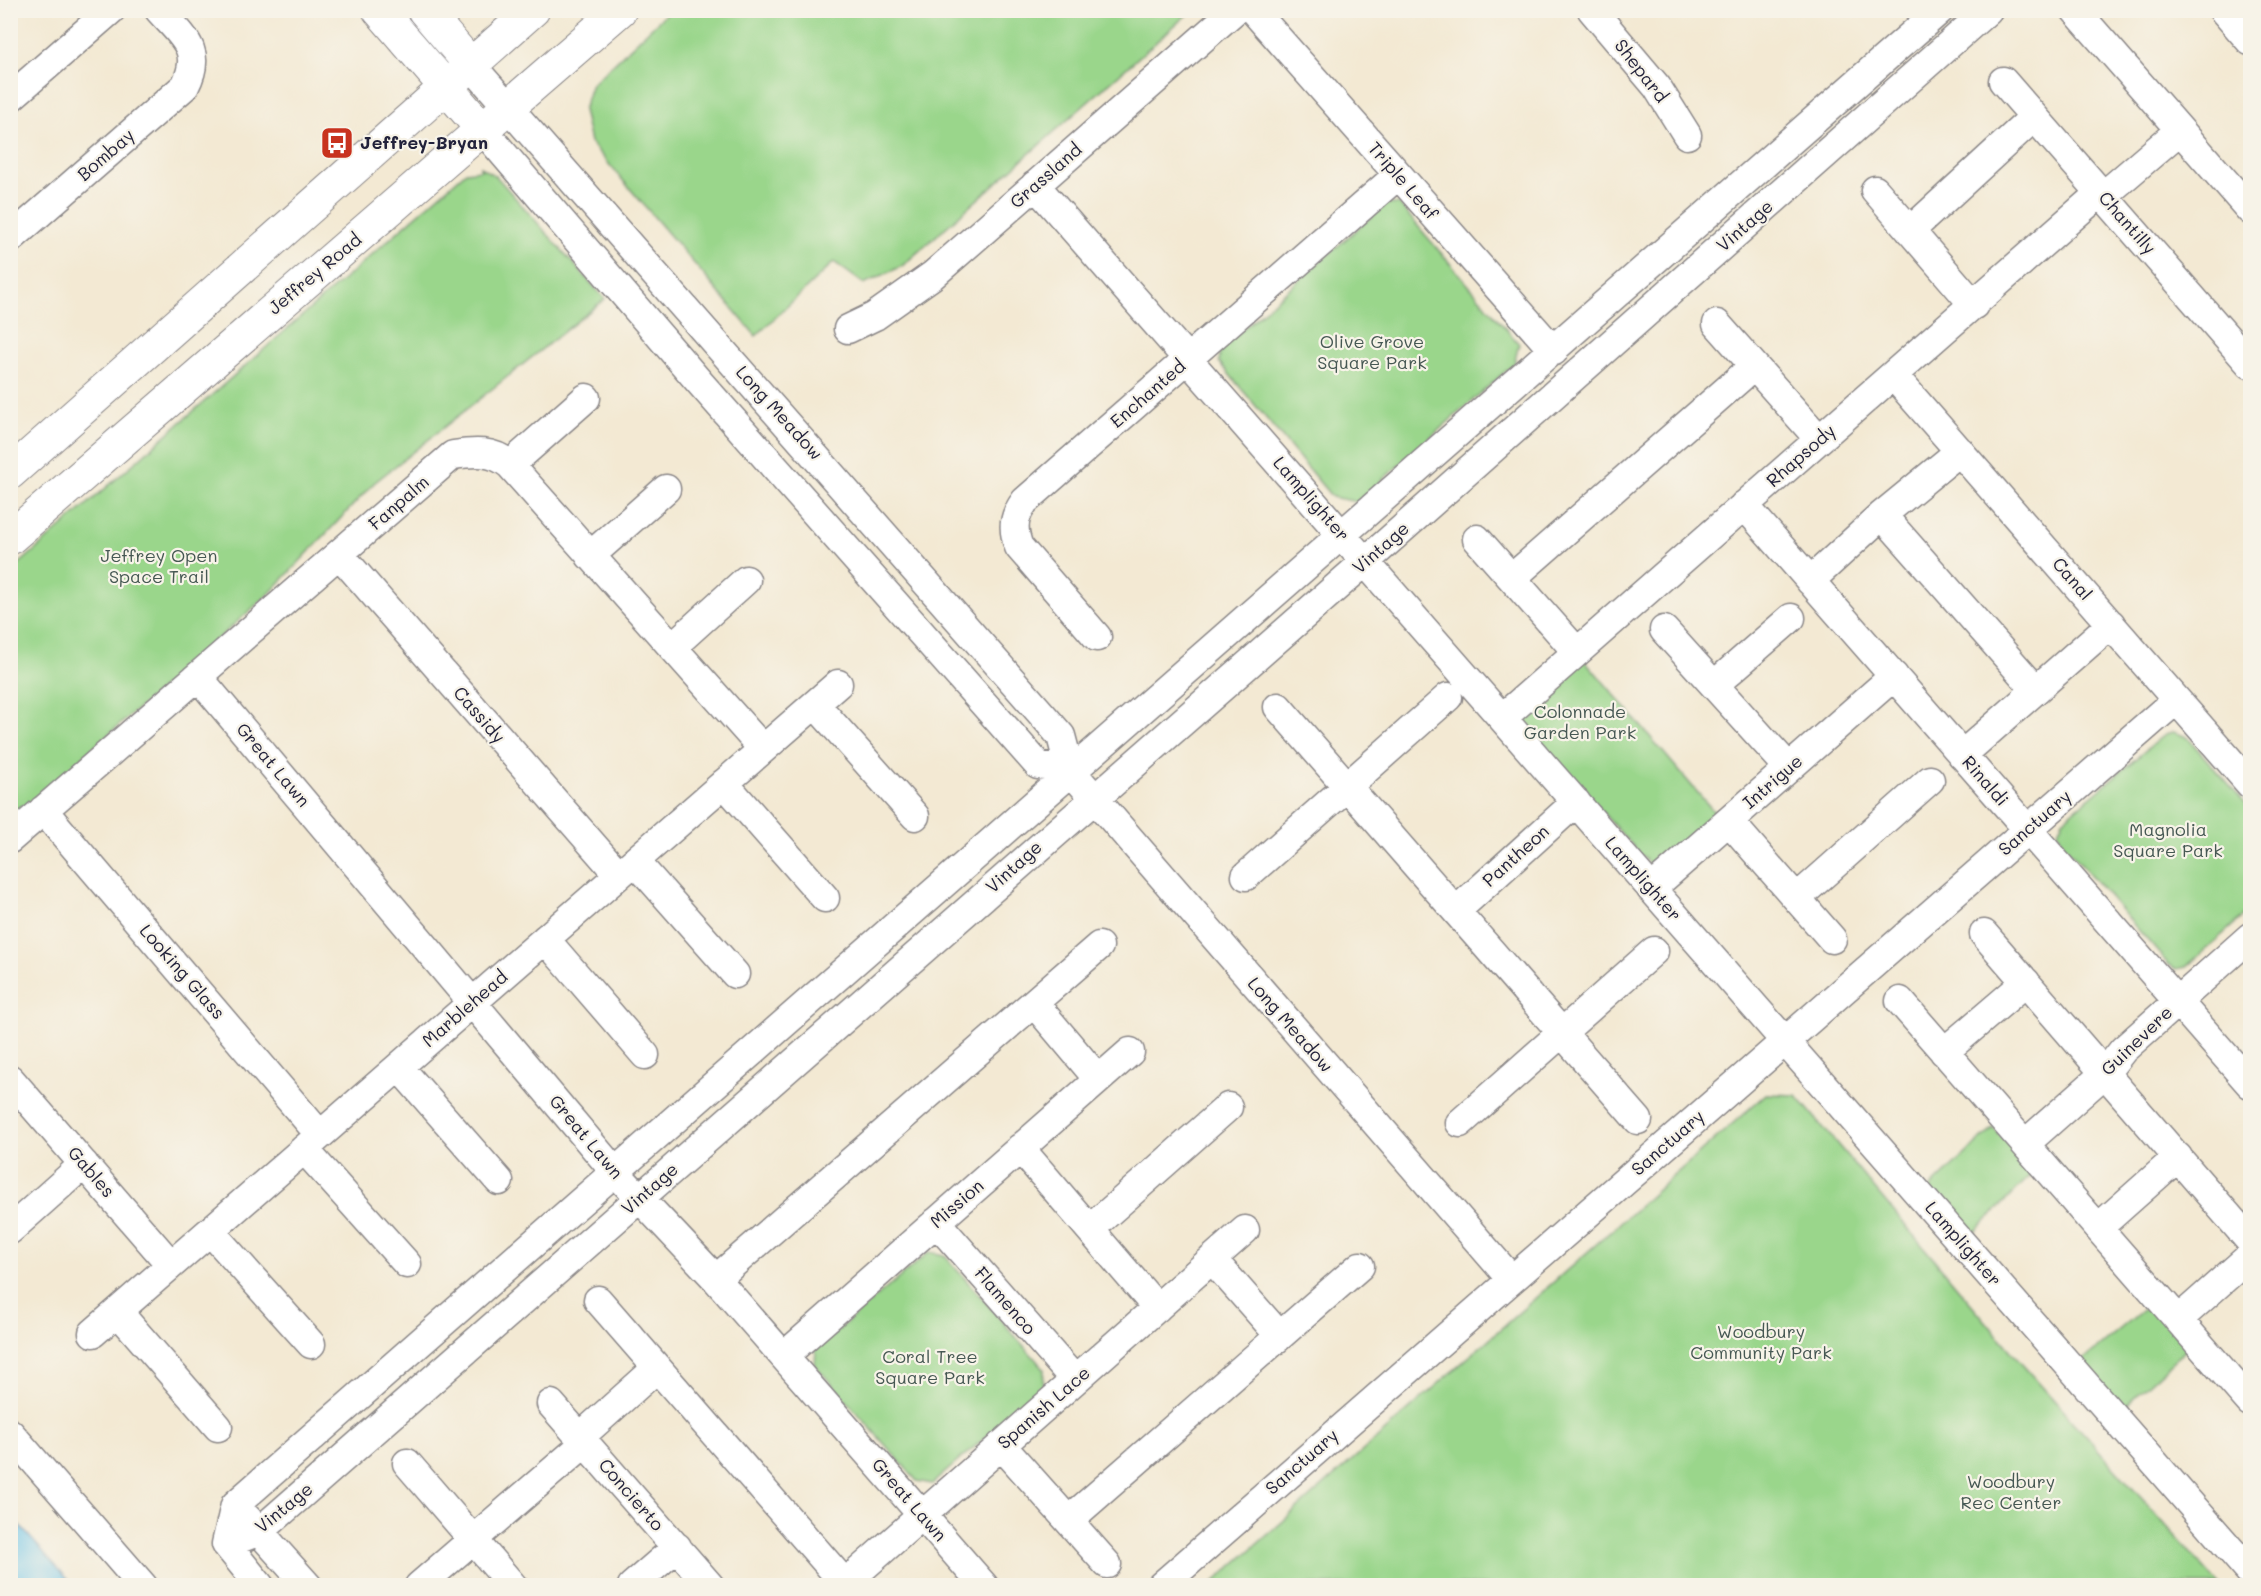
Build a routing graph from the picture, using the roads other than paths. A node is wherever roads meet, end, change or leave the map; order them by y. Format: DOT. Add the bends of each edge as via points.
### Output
graph roads {
  1 [pos="111,10"];
  2 [pos="159,10"];
  3 [pos="379,10"];
  4 [pos="424,10"];
  5 [pos="533,10"];
  6 [pos="620,10"];
  7 [pos="1235,10"];
  8 [pos="1253,10"];
  9 [pos="1592,10"];
  10 [pos="1940,10"];
  11 [pos="1988,10"];
  12 [pos="2075,10"];
  13 [pos="2223,10"];
  14 [pos="2250,41"];
  15 [pos="471,65"];
  16 [pos="2002,81"];
  17 [pos="447,87"];
  18 [pos="10,98"];
  19 [pos="508,107"];
  20 [pos="2034,117"];
  21 [pos="483,129"];
  22 [pos="2180,130"];
  23 [pos="1687,135"];
  24 [pos="1398,175"];
  25 [pos="1035,185"];
  26 [pos="1875,190"];
  27 [pos="2102,194"];
  28 [pos="2250,210"];
  29 [pos="1910,231"];
  30 [pos="10,239"];
  31 [pos="1974,304"];
  32 [pos="1717,324"];
  33 [pos="848,329"];
  34 [pos="1554,351"];
  35 [pos="1187,359"];
  36 [pos="2250,364"];
  37 [pos="1754,366"];
  38 [pos="1893,375"];
  39 [pos="586,398"];
  40 [pos="1819,439"];
  41 [pos="1960,451"];
  42 [pos="510,465"];
  43 [pos="10,473"];
  44 [pos="666,489"];
  45 [pos="1744,506"];
  46 [pos="1882,515"];
  47 [pos="1343,535"];
  48 [pos="10,538"];
  49 [pos="1477,539"];
  50 [pos="340,555"];
  51 [pos="590,556"];
  52 [pos="1366,561"];
  53 [pos="1512,578"];
  54 [pos="746,580"];
  55 [pos="1810,580"];
  56 [pos="1791,618"];
  57 [pos="2111,624"];
  58 [pos="1664,630"];
  59 [pos="1097,637"];
  60 [pos="672,647"];
  61 [pos="1577,652"];
  62 [pos="1894,676"];
  63 [pos="199,678"];
  64 [pos="838,684"];
  65 [pos="1714,685"];
  66 [pos="2036,690"];
  67 [pos="1448,698"];
  68 [pos="2176,700"];
  69 [pos="815,704"];
  70 [pos="1278,707"];
  71 [pos="1502,718"];
  72 [pos="763,749"];
  73 [pos="1962,755"];
  74 [pos="1789,768"];
  75 [pos="1070,770"];
  76 [pos="1930,780"];
  77 [pos="724,783"];
  78 [pos="2250,784"];
  79 [pos="1347,786"];
  80 [pos="1094,798"];
  81 [pos="1576,802"];
  82 [pos="43,810"];
  83 [pos="915,816"];
  84 [pos="1729,821"];
  85 [pos="2027,830"];
  86 [pos="10,839"];
  87 [pos="627,868"];
  88 [pos="1246,876"];
  89 [pos="1651,889"];
  90 [pos="825,897"];
  91 [pos="1797,898"];
  92 [pos="1456,911"];
  93 [pos="1984,934"];
  94 [pos="2250,937"];
  95 [pos="545,939"];
  96 [pos="1832,939"];
  97 [pos="1099,946"];
  98 [pos="1654,951"];
  99 [pos="735,974"];
  100 [pos="2026,982"];
  101 [pos="1900,1001"];
  102 [pos="2178,1001"];
  103 [pos="473,1002"];
  104 [pos="1034,1003"];
  105 [pos="1563,1033"];
  106 [pos="1785,1041"];
  107 [pos="1130,1052"];
  108 [pos="1944,1052"];
  109 [pos="645,1055"];
  110 [pos="399,1067"];
  111 [pos="2105,1073"];
  112 [pos="10,1079"];
  113 [pos="1098,1079"];
  114 [pos="2250,1084"];
  115 [pos="1228,1107"];
  116 [pos="1638,1120"];
  117 [pos="1460,1123"];
  118 [pos="312,1142"];
  119 [pos="2025,1144"];
  120 [pos="1020,1148"];
  121 [pos="2178,1157"];
  122 [pos="84,1164"];
  123 [pos="615,1172"];
  124 [pos="499,1181"];
  125 [pos="639,1199"];
  126 [pos="936,1222"];
  127 [pos="2098,1228"];
  128 [pos="1090,1229"];
  129 [pos="10,1230"];
  130 [pos="1245,1230"];
  131 [pos="210,1231"];
  132 [pos="2250,1241"];
  133 [pos="2250,1256"];
  134 [pos="1212,1259"];
  135 [pos="407,1264"];
  136 [pos="171,1265"];
  137 [pos="1360,1266"];
  138 [pos="1511,1278"];
  139 [pos="716,1279"];
  140 [pos="598,1300"];
  141 [pos="1157,1308"];
  142 [pos="118,1312"];
  143 [pos="2178,1320"];
  144 [pos="93,1333"];
  145 [pos="1279,1335"];
  146 [pos="310,1344"];
  147 [pos="784,1356"];
  148 [pos="657,1368"];
  149 [pos="1075,1380"];
  150 [pos="2250,1402"];
  151 [pos="551,1404"];
  152 [pos="218,1426"];
  153 [pos="10,1433"];
  154 [pos="583,1440"];
  155 [pos="1001,1445"];
  156 [pos="407,1463"];
  157 [pos="235,1505"];
  158 [pos="922,1515"];
  159 [pos="1069,1520"];
  160 [pos="260,1531"];
  161 [pos="473,1539"];
  162 [pos="226,1544"];
  163 [pos="677,1547"];
  164 [pos="1107,1564"];
  165 [pos="2250,1572"];
  166 [pos="844,1585"];
  167 [pos="144,1586"];
  168 [pos="260,1586"];
  169 [pos="308,1586"];
  170 [pos="420,1586"];
  171 [pos="513,1586"];
  172 [pos="632,1586"];
  173 [pos="710,1586"];
  174 [pos="984,1586"];
  175 [pos="1161,1586"];
  1 -- 18 [label="street"];
  2 -- 30 [label="street, Bombay" via="188,43 193,65 185,86"];
  3 -- 17 [label="main road"];
  4 -- 15 [label="main road"];
  5 -- 15 [label="main road"];
  6 -- 19 [label="main road, Jeffrey Road"];
  7 -- 25 [label="street, Grassland"];
  8 -- 24 [label="street, Triple Leaf"];
  9 -- 23 [label="street, Shepard" via="1657,87"];
  10 -- 34 [label="street, Vintage"];
  11 -- 52 [label="street, Vintage"];
  12 -- 22 [label="street"];
  13 -- 14 [label="street"];
  15 -- 17 [label="main road"];
  15 -- 19 [label="street, Long Meadow"];
  16 -- 20 [label="street, Chantilly"];
  17 -- 21 [label="main road"];
  17 -- 43 [label="main road"];
  19 -- 21 [label="main road, Jeffrey Road"];
  19 -- 75 [label="street, Long Meadow" via="1061,736"];
  20 -- 27 [label="street, Chantilly"];
  20 -- 29 [label="street"];
  21 -- 48 [label="main road, Jeffrey Road"];
  21 -- 75 [label="street" via="709,393 1038,765"];
  22 -- 27 [label="street, Rhapsody"];
  22 -- 28 [label="street"];
  24 -- 34 [label="street, Triple Leaf"];
  24 -- 35 [label="street, Enchanted"];
  25 -- 33 [label="street, Grassland" via="910,292"];
  25 -- 35 [label="street, Lamplighter"];
  26 -- 29 [label="street"];
  27 -- 31 [label="street, Rhapsody"];
  27 -- 36 [label="street, Chantilly"];
  29 -- 31 [label="street"];
  31 -- 38 [label="street, Rhapsody"];
  32 -- 37 [label="street"];
  34 -- 47 [label="street, Vintage"];
  35 -- 47 [label="street, Lamplighter"];
  35 -- 59 [label="street, Enchanted" via="1024,501 1014,522 1019,547"];
  37 -- 40 [label="street"];
  37 -- 53 [label="street"];
  38 -- 40 [label="street, Rhapsody"];
  38 -- 41 [label="street, Canal"];
  39 -- 42 [label="street"];
  40 -- 45 [label="street, Rhapsody"];
  41 -- 46 [label="street"];
  41 -- 57 [label="street, Canal"];
  42 -- 50 [label="street, Fanpalm" via="479,451 453,455"];
  42 -- 51 [label="street, Fanpalm"];
  44 -- 51 [label="street"];
  45 -- 55 [label="street, Rinaldi"];
  45 -- 61 [label="street, Rhapsody"];
  46 -- 55 [label="street"];
  46 -- 66 [label="street"];
  47 -- 52 [label="street, Lamplighter"];
  47 -- 75 [label="street, Vintage"];
  49 -- 53 [label="street"];
  50 -- 63 [label="street, Fanpalm"];
  50 -- 87 [label="street, Cassidy"];
  51 -- 60 [label="street, Fanpalm"];
  52 -- 71 [label="street, Lamplighter"];
  52 -- 80 [label="street, Vintage"];
  53 -- 61 [label="street"];
  54 -- 60 [label="street"];
  55 -- 62 [label="street, Rinaldi"];
  56 -- 65 [label="street"];
  57 -- 66 [label="street"];
  57 -- 68 [label="street, Canal"];
  58 -- 65 [label="street"];
  60 -- 72 [label="street, Fanpalm"];
  61 -- 71 [label="street, Rhapsody"];
  62 -- 73 [label="street, Rinaldi"];
  62 -- 74 [label="street, Intrigue"];
  63 -- 82 [label="street, Fanpalm"];
  63 -- 103 [label="street, Great Lawn"];
  64 -- 69 [label="street, Marblehead"];
  65 -- 74 [label="street"];
  66 -- 73 [label="street"];
  67 -- 79 [label="street"];
  68 -- 78 [label="street, Canal"];
  68 -- 85 [label="street, Sanctuary"];
  69 -- 72 [label="street, Marblehead"];
  69 -- 83 [label="street"];
  70 -- 79 [label="street"];
  71 -- 81 [label="street, Lamplighter"];
  72 -- 77 [label="street, Marblehead"];
  73 -- 85 [label="street, Rinaldi"];
  74 -- 84 [label="street, Intrigue"];
  75 -- 80 [label="street, Long Meadow"];
  75 -- 123 [label="street, Vintage"];
  76 -- 91 [label="street"];
  77 -- 87 [label="street, Marblehead"];
  77 -- 90 [label="street"];
  79 -- 88 [label="street"];
  79 -- 92 [label="street"];
  80 -- 125 [label="street, Vintage"];
  80 -- 138 [label="street, Long Meadow"];
  81 -- 89 [label="street, Lamplighter"];
  81 -- 92 [label="street, Pantheon"];
  82 -- 86 [label="street, Fanpalm"];
  82 -- 118 [label="street, Looking Glass"];
  84 -- 89 [label="street, Intrigue"];
  84 -- 91 [label="street"];
  85 -- 102 [label="street, Rinaldi"];
  85 -- 106 [label="street, Sanctuary"];
  87 -- 95 [label="street, Marblehead"];
  87 -- 99 [label="street, Cassidy"];
  89 -- 106 [label="street, Lamplighter"];
  91 -- 96 [label="street"];
  92 -- 105 [label="street"];
  93 -- 100 [label="street"];
  94 -- 102 [label="street, Guinevere"];
  95 -- 103 [label="street, Marblehead"];
  95 -- 109 [label="street"];
  97 -- 104 [label="street"];
  98 -- 105 [label="street"];
  100 -- 108 [label="street"];
  100 -- 111 [label="street"];
  101 -- 108 [label="street"];
  102 -- 111 [label="street, Guinevere" via="2123,1050"];
  102 -- 114 [label="street, Rinaldi"];
  103 -- 110 [label="street, Marblehead"];
  103 -- 123 [label="street, Great Lawn"];
  104 -- 113 [label="street"];
  104 -- 139 [label="street"];
  105 -- 116 [label="street"];
  105 -- 117 [label="street"];
  106 -- 138 [label="street, Sanctuary"];
  106 -- 165 [label="street, Lamplighter"];
  107 -- 113 [label="street, Mission"];
  108 -- 119 [label="street"];
  110 -- 118 [label="street, Marblehead"];
  110 -- 124 [label="street"];
  111 -- 119 [label="street, Guinevere"];
  111 -- 121 [label="street"];
  112 -- 122 [label="street, Gables"];
  113 -- 120 [label="street, Mission"];
  115 -- 128 [label="street"];
  118 -- 131 [label="street, Marblehead"];
  118 -- 135 [label="street, Looking Glass"];
  119 -- 127 [label="street"];
  120 -- 126 [label="street, Mission"];
  120 -- 128 [label="street"];
  121 -- 127 [label="street"];
  121 -- 132 [label="street"];
  122 -- 129 [label="street"];
  122 -- 136 [label="street, Gables"];
  123 -- 125 [label="street, Great Lawn"];
  123 -- 157 [label="street, Vintage"];
  125 -- 139 [label="street, Great Lawn"];
  125 -- 160 [label="street, Vintage"];
  126 -- 147 [label="street, Mission"];
  126 -- 149 [label="street, Flamenco"];
  127 -- 143 [label="street"];
  128 -- 141 [label="street"];
  130 -- 134 [label="street, Spanish Lace"];
  131 -- 136 [label="street, Marblehead"];
  131 -- 146 [label="street"];
  133 -- 143 [label="street"];
  134 -- 141 [label="street, Spanish Lace"];
  134 -- 145 [label="street"];
  136 -- 142 [label="street, Marblehead"];
  137 -- 145 [label="street"];
  138 -- 175 [label="street, Sanctuary"];
  139 -- 147 [label="street, Great Lawn"];
  140 -- 148 [label="street"];
  141 -- 149 [label="street, Spanish Lace"];
  142 -- 144 [label="street, Marblehead"];
  142 -- 152 [label="street"];
  143 -- 150 [label="street"];
  145 -- 159 [label="street"];
  147 -- 158 [label="street, Great Lawn"];
  148 -- 154 [label="street"];
  148 -- 166 [label="street"];
  149 -- 155 [label="street, Spanish Lace"];
  151 -- 154 [label="street, Concierto"];
  153 -- 167 [label="street"];
  154 -- 161 [label="street"];
  154 -- 163 [label="street, Concierto"];
  155 -- 158 [label="street, Spanish Lace"];
  155 -- 159 [label="street"];
  156 -- 161 [label="street"];
  157 -- 160 [label="street"];
  157 -- 162 [label="street, Vintage"];
  158 -- 166 [label="street, Spanish Lace"];
  158 -- 174 [label="street, Great Lawn"];
  159 -- 164 [label="street"];
  160 -- 162 [label="street, Vintage"];
  160 -- 169 [label="street"];
  161 -- 170 [label="street"];
  161 -- 171 [label="street"];
  162 -- 168 [label="street"];
  163 -- 172 [label="street"];
  163 -- 173 [label="street, Concierto"];
}
